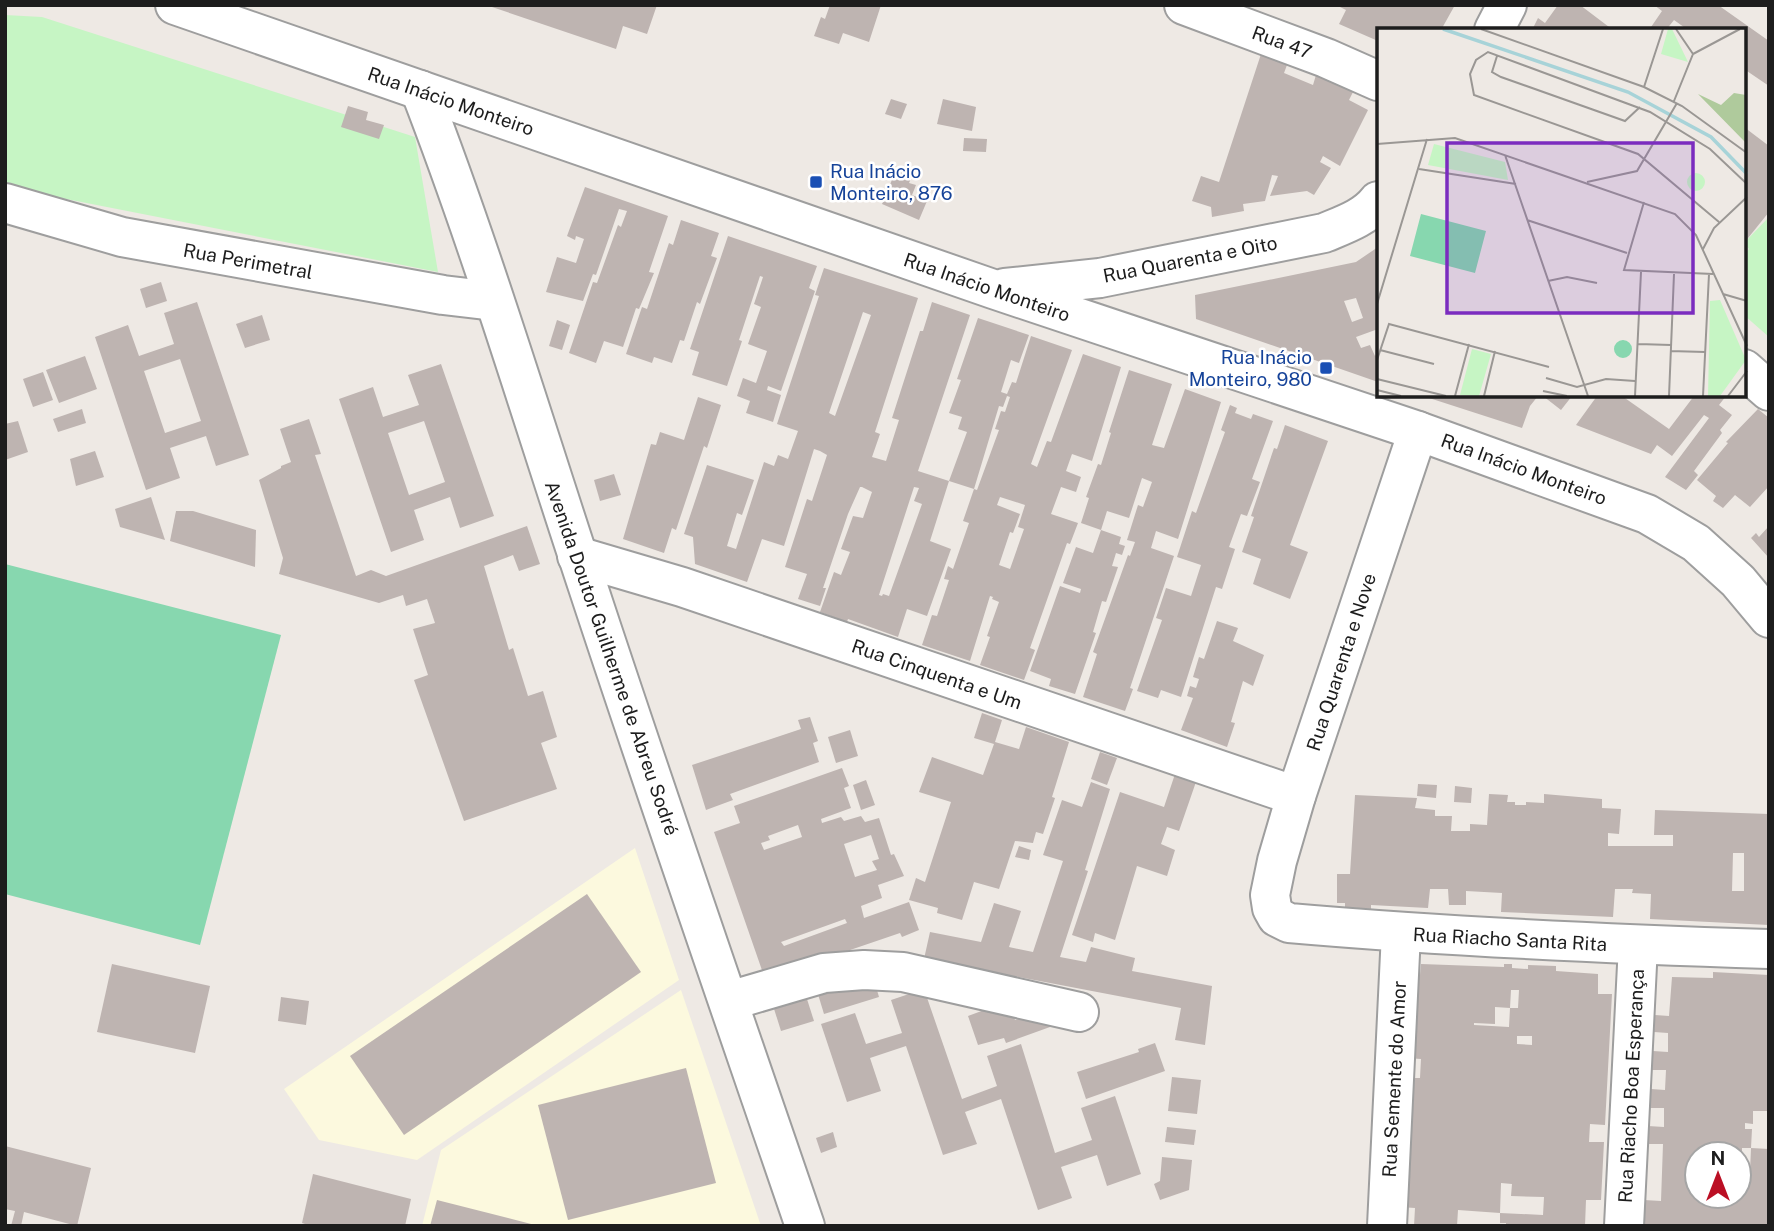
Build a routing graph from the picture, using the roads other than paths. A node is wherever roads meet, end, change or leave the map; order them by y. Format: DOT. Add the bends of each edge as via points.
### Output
graph roads {
  1 [pos="174,5"];
  2 [pos="1184,5"];
  3 [pos="1507,5"];
  4 [pos="1495,28"];
  5 [pos="1377,81"];
  6 [pos="420,90"];
  7 [pos="1377,202"];
  8 [pos="5,203"];
  9 [pos="993,289"];
  10 [pos="494,301"];
  11 [pos="1746,371"];
  12 [pos="1769,391"];
  13 [pos="1418,431"];
  14 [pos="577,556"];
  15 [pos="1769,618"];
  16 [pos="1296,796"];
  17 [pos="1270,895"];
  18 [pos="1401,933"];
  19 [pos="1637,945"];
  20 [pos="1769,949"];
  21 [pos="729,1001"];
  22 [pos="1079,1012"];
  23 [pos="805,1226"];
  24 [pos="1387,1226"];
  25 [pos="1624,1226"];
  1 -- 6 [label="street, Rua Inácio Monteiro"];
  2 -- 5 [label="street, Rua 47"];
  3 -- 4 [label="street"];
  6 -- 9 [label="street, Rua Inácio Monteiro"];
  6 -- 10 [label="street, Avenida Doutor Guilherme de Abreu Sodré"];
  7 -- 9 [label="street, Rua Quarenta e Oito" via="1324,233 1100,278"];
  8 -- 10 [label="street, Rua Perimetral" via="122,237"];
  9 -- 13 [label="street, Rua Inácio Monteiro"];
  10 -- 14 [label="street, Avenida Doutor Guilherme de Abreu Sodré"];
  11 -- 12 [label="street"];
  13 -- 15 [label="street, Rua Inácio Monteiro" via="1647,514 1696,543 1738,581"];
  13 -- 16 [label="street, Rua Quarenta e Nove"];
  14 -- 16 [label="street, Rua Cinquenta e Um" via="682,587"];
  14 -- 21 [label="street, Avenida Doutor Guilherme de Abreu Sodré"];
  16 -- 17 [label="street, Rua Quarenta e Nove"];
  17 -- 18 [label="street, Rua Riacho Santa Rita" via="1277,917 1289,923"];
  18 -- 19 [label="street, Rua Riacho Santa Rita"];
  18 -- 24 [label="street, Rua Semente do Amor"];
  19 -- 20 [label="street, Rua Riacho Santa Rita"];
  19 -- 25 [label="street, Rua Riacho Boa Esperança"];
  21 -- 22 [label="street" via="824,973 864,970 903,972"];
  21 -- 23 [label="street, Avenida Doutor Guilherme de Abreu Sodré"];
}
